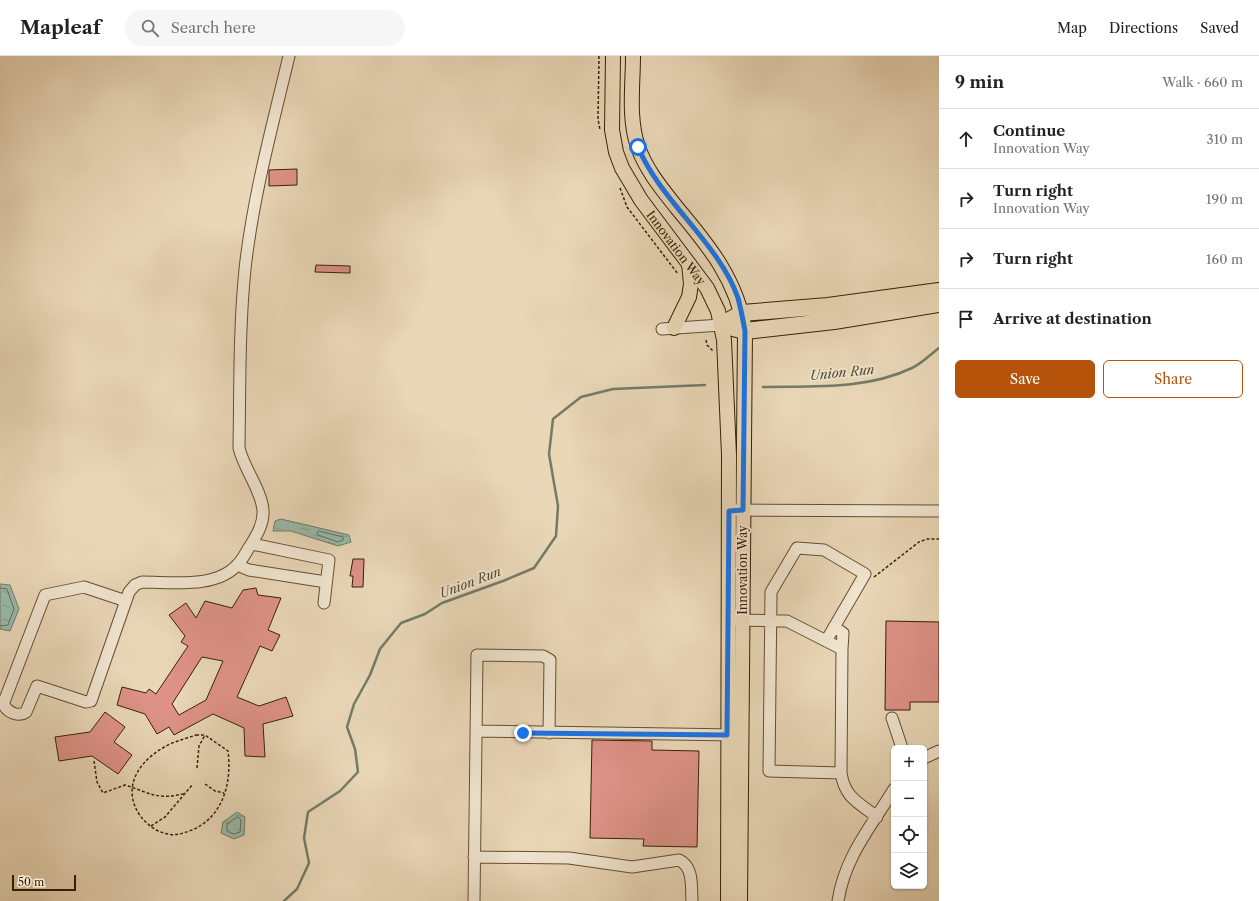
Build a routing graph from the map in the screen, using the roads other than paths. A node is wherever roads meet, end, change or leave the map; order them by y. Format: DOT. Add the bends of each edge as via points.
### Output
graph roads {
  1 [pos="289,56"];
  2 [pos="613,56"];
  3 [pos="633,56"];
  4 [pos="689,264"];
  5 [pos="939,291"];
  6 [pos="939,304"];
  7 [pos="742,313"];
  8 [pos="721,325"];
  9 [pos="668,328"];
  10 [pos="745,331"];
  11 [pos="743,510"];
  12 [pos="729,511"];
  13 [pos="939,511"];
  14 [pos="252,544"];
  15 [pos="237,565"];
  16 [pos="326,582"];
  17 [pos="126,601"];
  18 [pos="324,602"];
  19 [pos="728,620"];
  20 [pos="742,620"];
  21 [pos="771,620"];
  22 [pos="834,627"];
  23 [pos="826,641"];
  24 [pos="842,649"];
  25 [pos="892,718"];
  26 [pos="476,731"];
  27 [pos="549,733"];
  28 [pos="734,735"];
  29 [pos="901,745"];
  30 [pos="939,751"];
  31 [pos="927,757"];
  32 [pos="841,773"];
  33 [pos="891,794"];
  34 [pos="877,817"];
  35 [pos="474,857"];
  36 [pos="474,901"];
  37 [pos="692,901"];
  38 [pos="728,901"];
  39 [pos="740,901"];
  40 [pos="838,901"];
  1 -- 14 [label="street" via="262,163 242,300 239,448 241,459 260,497 263,510 262,523"];
  2 -- 4 [label="main road, Innovation Way" via="612,130 616,152 640,200"];
  3 -- 7 [label="main road, Innovation Way" via="633,120 642,157 730,280"];
  4 -- 8 [label="main road, Innovation Way" via="713,299"];
  4 -- 9 [label="main road" via="689,297"];
  5 -- 7 [label="highway" via="828,306"];
  6 -- 10 [label="highway" via="834,321"];
  7 -- 8 [label="highway"];
  7 -- 10 [label="main road, Innovation Way"];
  8 -- 9 [label="street"];
  8 -- 10 [label="highway"];
  8 -- 12 [label="main road, Innovation Way" via="724,340 729,455"];
  10 -- 11 [label="main road, Innovation Way"];
  11 -- 12 [label="street"];
  11 -- 13 [label="street"];
  11 -- 20 [label="main road, Innovation Way"];
  12 -- 19 [label="main road, Innovation Way"];
  14 -- 15 [label="street"];
  14 -- 16 [label="street" via="329,560"];
  15 -- 16 [label="street" via="249,570"];
  15 -- 17 [label="street" via="221,576 201,582 142,582 129,592"];
  16 -- 18 [label="street"];
  17 -- 17 [label="street" via="84,587 45,595 4,702 7,711 19,715 26,712 36,686 86,702 91,701"];
  19 -- 20 [label="street"];
  19 -- 28 [label="main road, Innovation Way"];
  20 -- 21 [label="street"];
  20 -- 28 [label="main road, Innovation Way"];
  21 -- 22 [label="street" via="771,592 797,548 824,550 865,574"];
  21 -- 23 [label="street" via="787,621"];
  21 -- 32 [label="street" via="770,771"];
  22 -- 23 [label="street"];
  22 -- 24 [label="street" via="843,633"];
  23 -- 24 [label="street"];
  24 -- 32 [label="street"];
  25 -- 29 [label="street"];
  26 -- 27 [label="street"];
  26 -- 27 [label="street" via="477,655 543,656 550,660 551,665"];
  26 -- 35 [label="street"];
  27 -- 28 [label="street"];
  28 -- 38 [label="main road, Innovation Way"];
  28 -- 39 [label="main road, Innovation Way"];
  30 -- 31 [label="street"];
  32 -- 34 [label="street" via="843,786 848,793"];
  33 -- 34 [label="street"];
  34 -- 40 [label="street" via="846,867"];
  35 -- 36 [label="street"];
  35 -- 37 [label="street" via="569,858 632,867 679,860 686,863 690,870"];
}
